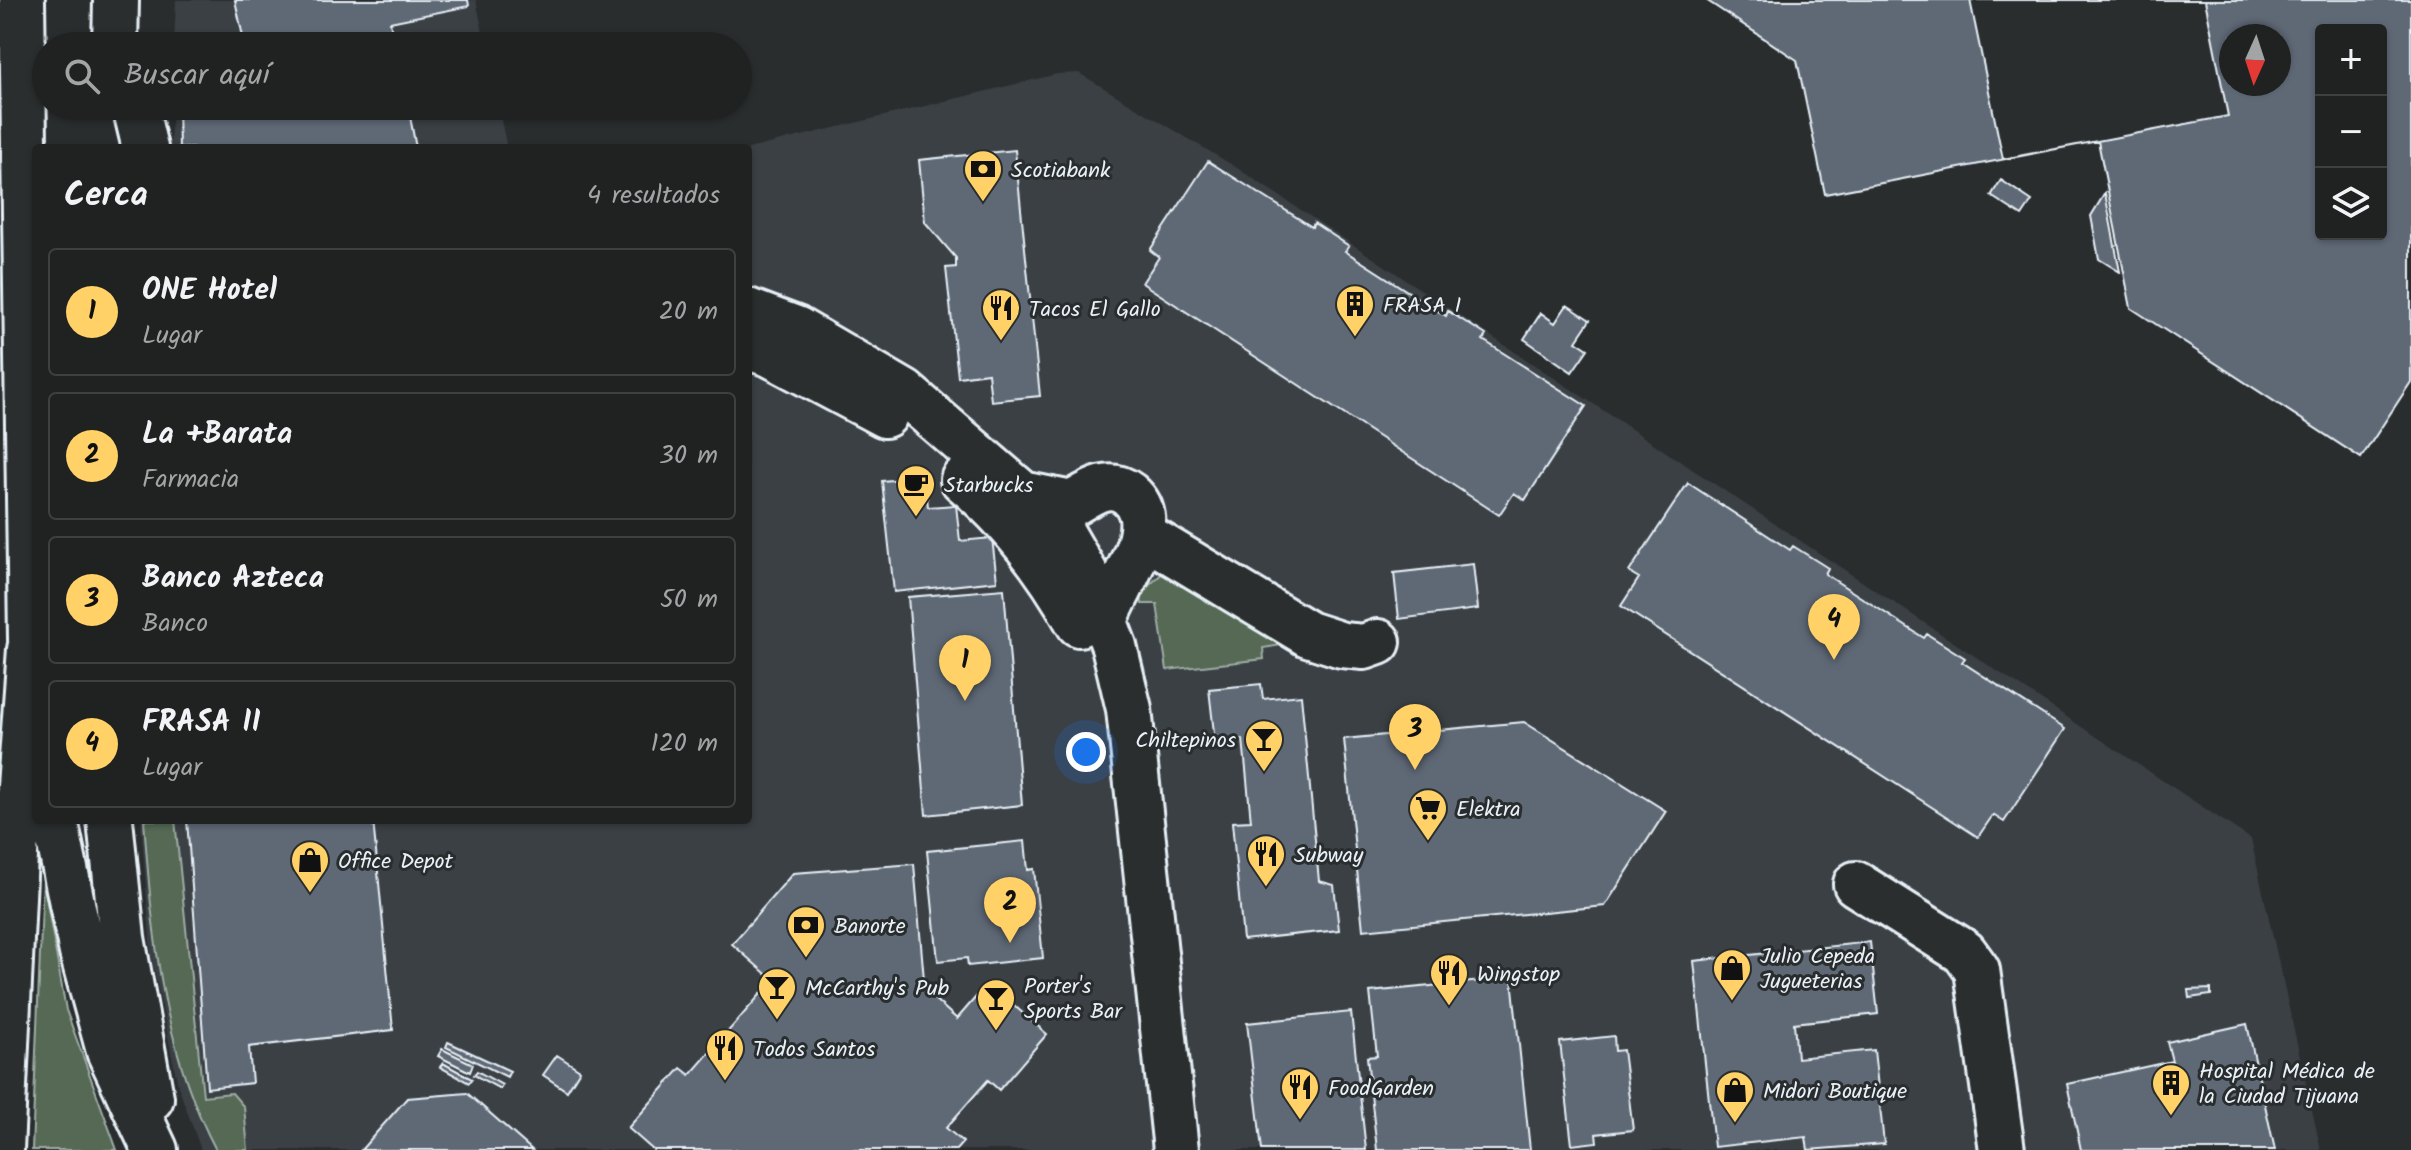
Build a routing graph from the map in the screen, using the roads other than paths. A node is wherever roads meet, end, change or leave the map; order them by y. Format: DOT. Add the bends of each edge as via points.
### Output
graph roads {
  1 [pos="22,0"];
  2 [pos="114,120"];
  3 [pos="138,120"];
  4 [pos="113,144"];
  5 [pos="144,144"];
  6 [pos="752,312"];
  7 [pos="752,349"];
  8 [pos="1022,494"];
  9 [pos="1141,521"];
  10 [pos="32,549"];
  11 [pos="1105,621"];
  12 [pos="1365,633"];
  13 [pos="32,680"];
  14 [pos="56,824"];
  15 [pos="110,824"];
  16 [pos="1856,884"];
  17 [pos="4,1021"];
  18 [pos="1,1132"];
  19 [pos="155,1150"];
  20 [pos="162,1150"];
  21 [pos="1146,1150"];
  22 [pos="1176,1150"];
  23 [pos="2002,1150"];
  1 -- 10 [label="main road"];
  2 -- 4 [label="main road"];
  3 -- 5 [label="main road"];
  6 -- 8 [label="main road" via="796,329 904,392"];
  7 -- 21 [label="main road" via="890,418 1023,537 1081,627 1102,720"];
  8 -- 9 [label="main road" via="1072,504 1091,491 1111,487 1127,492"];
  8 -- 11 [label="main road" via="1063,535"];
  9 -- 11 [label="main road" via="1139,550"];
  9 -- 12 [label="main road" via="1308,634 1364,647"];
  11 -- 22 [label="main road" via="1129,709"];
  13 -- 17 [label="main road"];
  14 -- 19 [label="main road" via="109,1051"];
  15 -- 20 [label="main road" via="125,954"];
  16 -- 23 [label="main road" via="1964,952 1977,970"];
  17 -- 18 [label="main road"];
}
